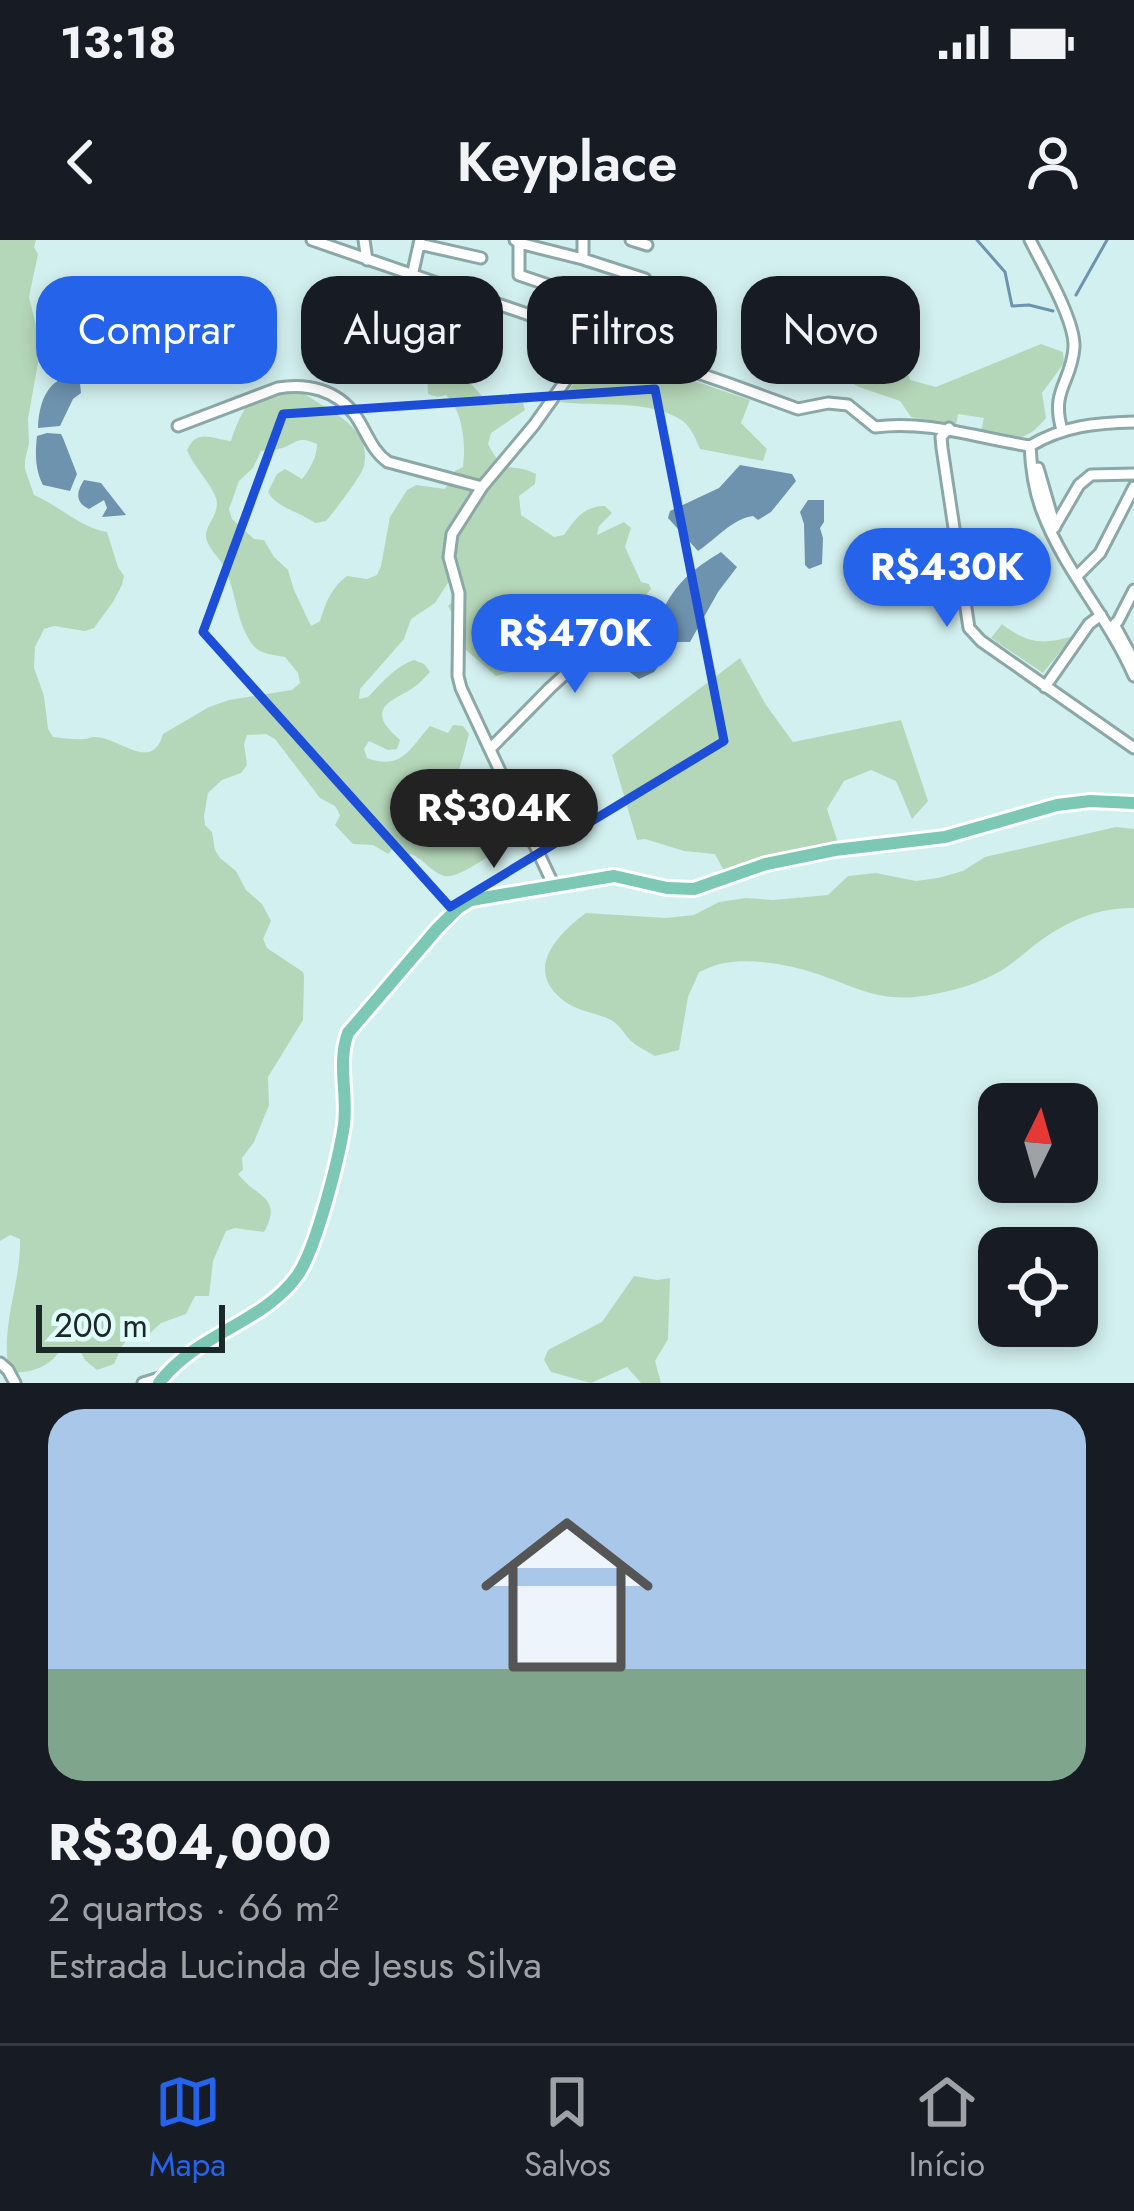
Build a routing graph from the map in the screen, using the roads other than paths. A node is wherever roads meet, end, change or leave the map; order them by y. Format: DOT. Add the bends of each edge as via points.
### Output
graph roads {
  1 [pos="312,240"];
  2 [pos="364,240"];
  3 [pos="583,240"];
  4 [pos="631,240"];
  5 [pos="1030,240"];
  6 [pos="420,242"];
  7 [pos="517,242"];
  8 [pos="647,244"];
  9 [pos="481,258"];
  10 [pos="583,259"];
  11 [pos="367,260"];
  12 [pos="412,276"];
  13 [pos="636,276"];
  14 [pos="527,277"];
  15 [pos="717,381"];
  16 [pos="565,384"];
  17 [pos="1134,422"];
  18 [pos="178,426"];
  19 [pos="949,428"];
  20 [pos="1061,430"];
  21 [pos="1030,446"];
  22 [pos="1134,474"];
  23 [pos="482,487"];
  24 [pos="1134,487"];
  25 [pos="1053,529"];
  26 [pos="1080,574"];
  27 [pos="1134,590"];
  28 [pos="623,612"];
  29 [pos="1101,615"];
  30 [pos="1112,627"];
  31 [pos="1134,661"];
  32 [pos="1134,676"];
  33 [pos="1046,687"];
  34 [pos="1134,748"];
  35 [pos="490,749"];
  36 [pos="1134,802"];
  37 [pos="554,886"];
  38 [pos="0,1363"];
  39 [pos="161,1380"];
  40 [pos="14,1383"];
  41 [pos="143,1383"];
  1 -- 11 [label="street"];
  2 -- 11 [label="street"];
  3 -- 10 [label="street"];
  4 -- 8 [label="street"];
  5 -- 20 [label="street" via="1072,330 1057,404"];
  6 -- 9 [label="street"];
  6 -- 12 [label="street"];
  7 -- 10 [label="street"];
  7 -- 14 [label="street" via="518,274"];
  10 -- 13 [label="street"];
  11 -- 12 [label="street"];
  15 -- 19 [label="street" via="788,406 848,405 875,427"];
  16 -- 23 [label="street"];
  17 -- 20 [label="street"];
  18 -- 23 [label="street" via="278,388 311,387 352,411 388,462"];
  19 -- 21 [label="street"];
  19 -- 33 [label="street" via="942,448 969,628"];
  20 -- 21 [label="street"];
  21 -- 25 [label="street" via="1036,494"];
  22 -- 25 [label="street" via="1091,475"];
  23 -- 35 [label="street" via="452,534 449,557 459,593 458,676"];
  24 -- 26 [label="street"];
  25 -- 26 [label="street"];
  26 -- 29 [label="street"];
  26 -- 30 [label="street"];
  27 -- 30 [label="street"];
  28 -- 35 [label="street"];
  29 -- 30 [label="street"];
  29 -- 33 [label="street"];
  30 -- 31 [label="street"];
  30 -- 32 [label="street"];
  33 -- 34 [label="street"];
  35 -- 37 [label="street"];
  36 -- 37 [label="main road" via="1057,805 945,837 766,864 694,889 614,877"];
  37 -- 39 [label="main road" via="458,908 348,1033 344,1126 303,1266 269,1302 196,1347"];
  38 -- 40 [label="street"];
  39 -- 41 [label="street"];
}
